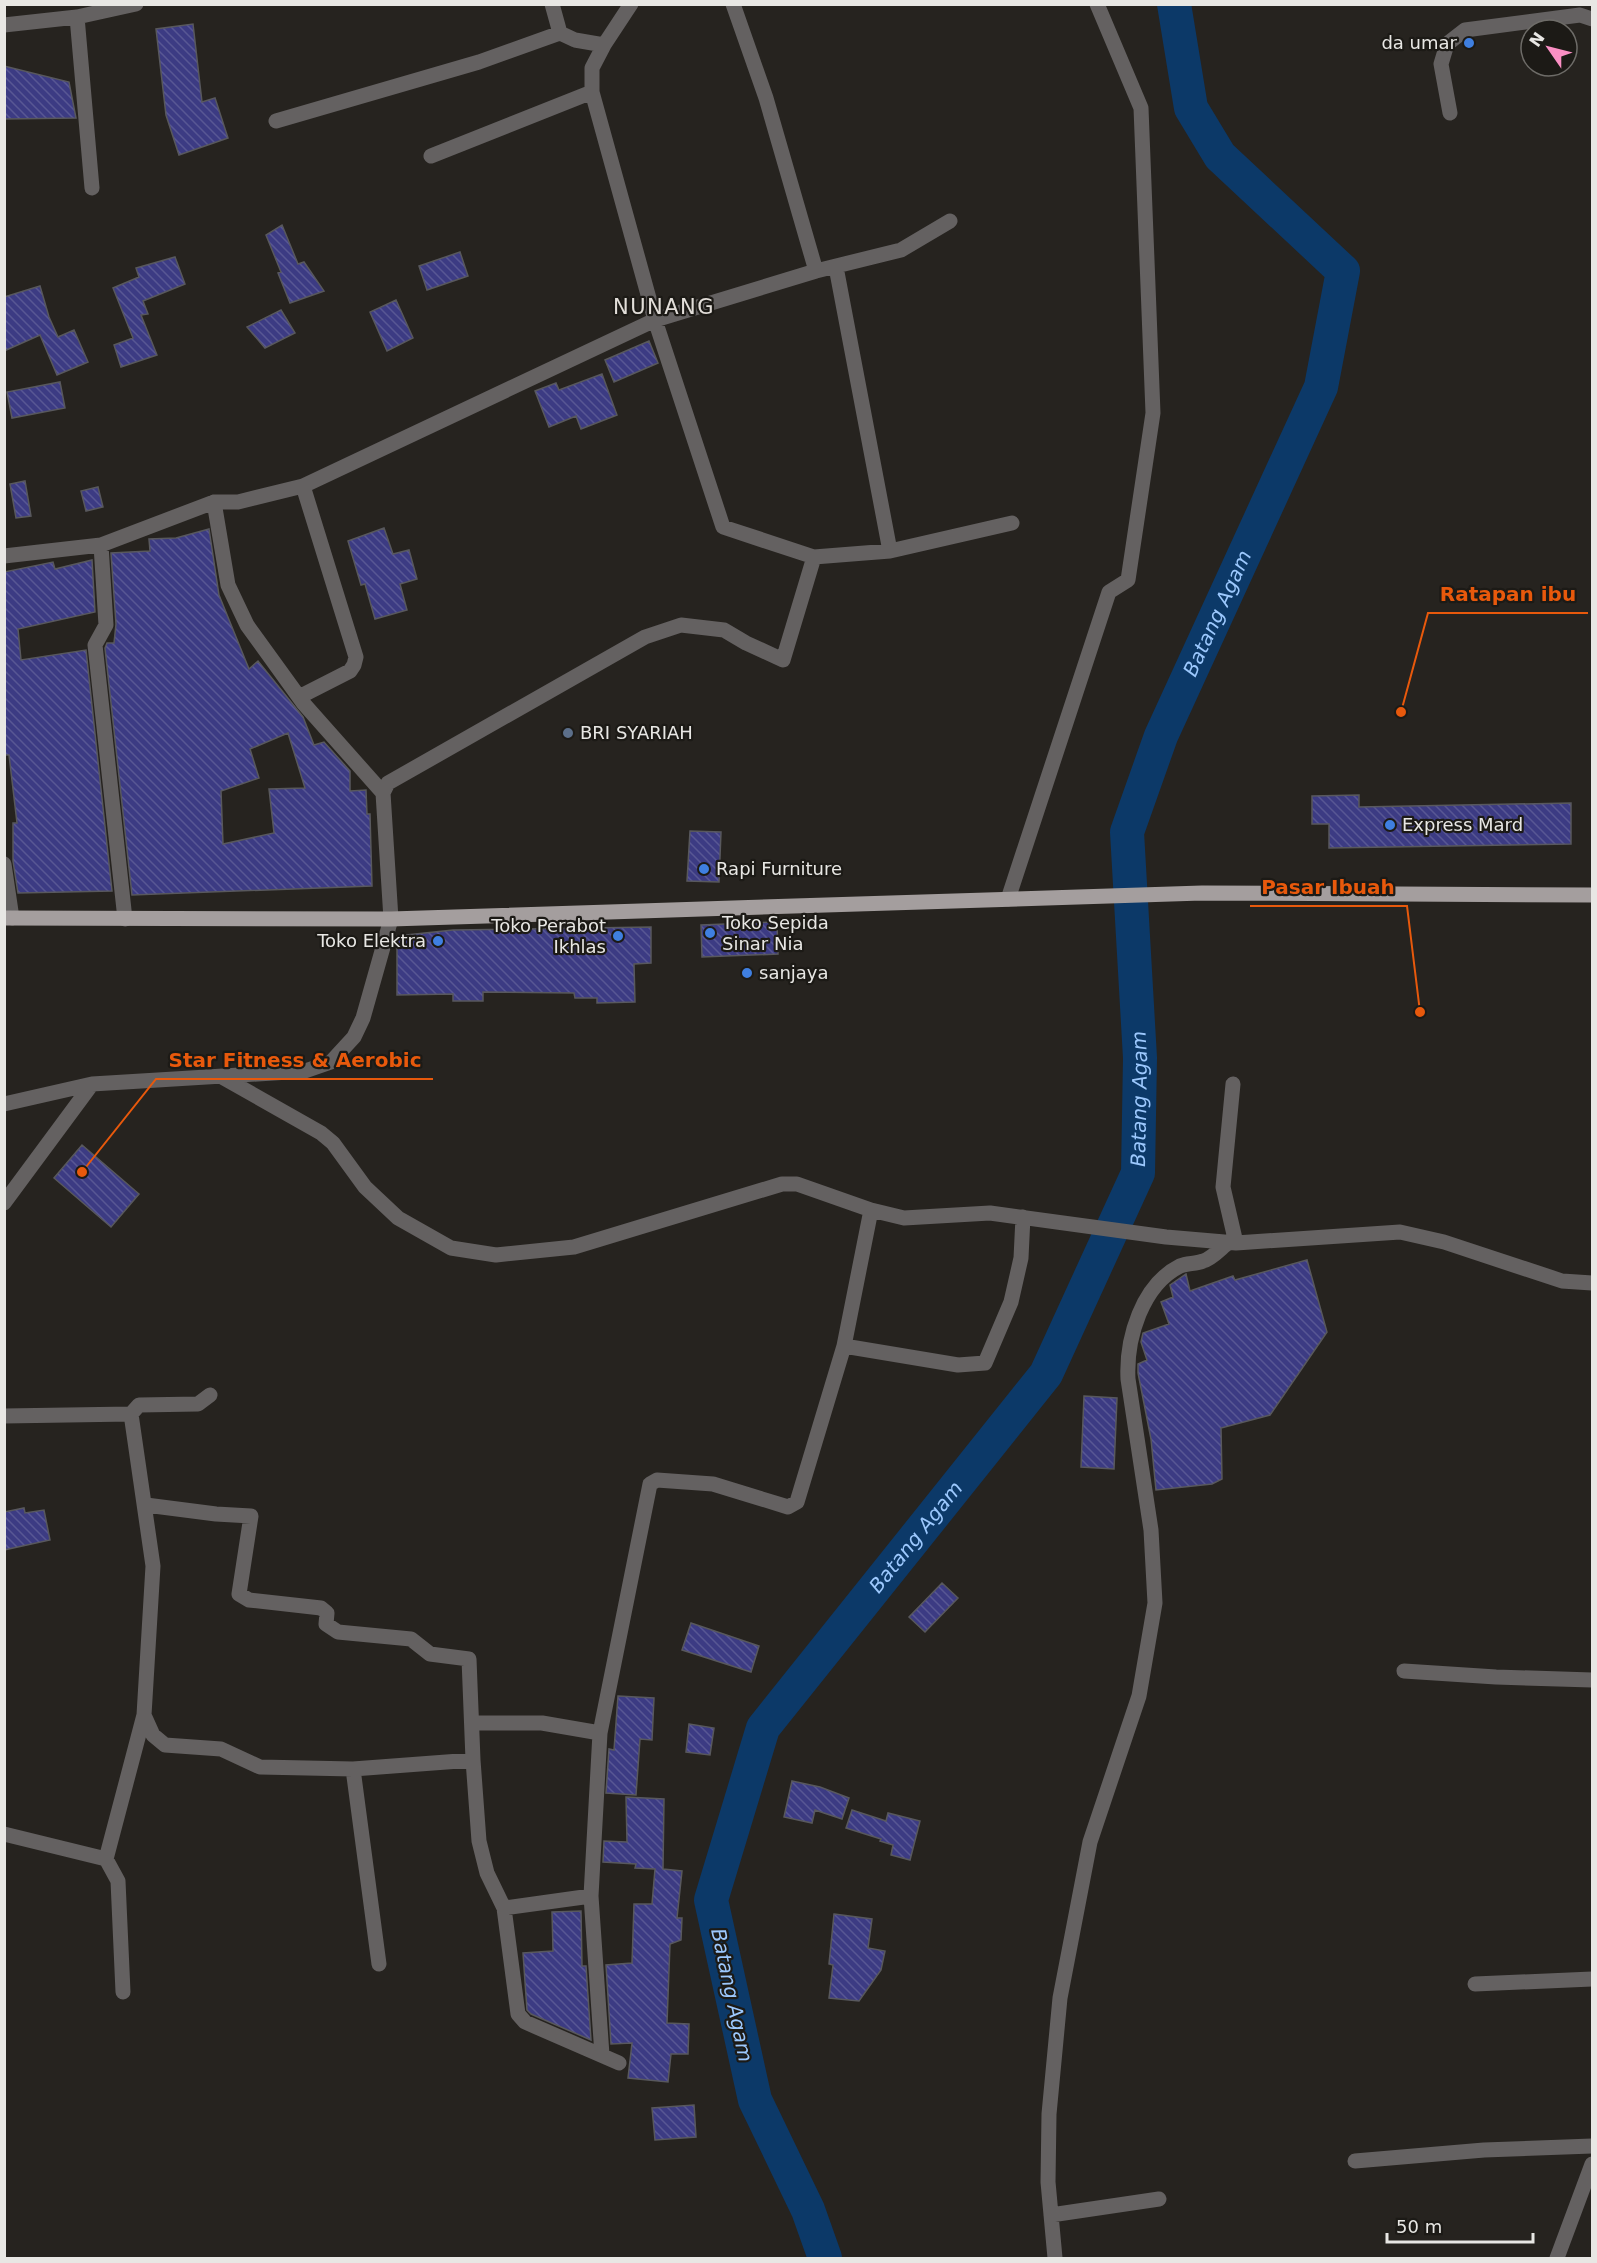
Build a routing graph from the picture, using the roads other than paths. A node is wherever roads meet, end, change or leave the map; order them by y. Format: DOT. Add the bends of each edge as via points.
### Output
graph roads {
  1 [pos="136,4"];
  2 [pos="552,4"];
  3 [pos="631,4"];
  4 [pos="733,4"];
  5 [pos="1096,4"];
  6 [pos="77,17"];
  7 [pos="1593,20"];
  8 [pos="4,25"];
  9 [pos="560,33"];
  10 [pos="604,45"];
  11 [pos="592,92"];
  12 [pos="1450,113"];
  13 [pos="276,121"];
  14 [pos="431,156"];
  15 [pos="92,188"];
  16 [pos="950,221"];
  17 [pos="836,267"];
  18 [pos="816,272"];
  19 [pos="655,320"];
  20 [pos="303,486"];
  21 [pos="214,502"];
  22 [pos="1012,523"];
  23 [pos="100,545"];
  24 [pos="890,550"];
  25 [pos="4,556"];
  26 [pos="814,557"];
  27 [pos="299,697"];
  28 [pos="383,793"];
  29 [pos="4,864"];
  30 [pos="1593,895"];
  31 [pos="1008,899"];
  32 [pos="8,918"];
  33 [pos="124,919"];
  34 [pos="391,919"];
  35 [pos="222,1077"];
  36 [pos="92,1084"];
  37 [pos="1233,1084"];
  38 [pos="4,1104"];
  39 [pos="4,1203"];
  40 [pos="871,1210"];
  41 [pos="1023,1217"];
  42 [pos="1232,1242"];
  43 [pos="1593,1283"];
  44 [pos="844,1346"];
  45 [pos="210,1395"];
  46 [pos="131,1414"];
  47 [pos="4,1416"];
  48 [pos="146,1505"];
  49 [pos="1404,1671"];
  50 [pos="1593,1680"];
  51 [pos="144,1715"];
  52 [pos="472,1723"];
  53 [pos="600,1733"];
  54 [pos="473,1760"];
  55 [pos="352,1769"];
  56 [pos="4,1834"];
  57 [pos="106,1859"];
  58 [pos="591,1896"];
  59 [pos="504,1908"];
  60 [pos="379,1964"];
  61 [pos="1593,1979"];
  62 [pos="1475,1984"];
  63 [pos="123,1992"];
  64 [pos="602,2055"];
  65 [pos="619,2063"];
  66 [pos="1593,2146"];
  67 [pos="1354,2161"];
  68 [pos="1593,2164"];
  69 [pos="1159,2199"];
  70 [pos="1051,2215"];
  71 [pos="1055,2259"];
  72 [pos="1557,2259"];
  1 -- 6 [label="street"];
  2 -- 9 [label="street"];
  3 -- 10 [label="street"];
  4 -- 18 [label="street" via="766,98"];
  5 -- 31 [label="street" via="1141,108 1153,413 1128,580 1109,592"];
  6 -- 8 [label="street"];
  6 -- 15 [label="street"];
  7 -- 12 [label="street" via="1580,15 1465,30 1448,44 1441,64"];
  9 -- 10 [label="street"];
  9 -- 13 [label="street" via="479,62"];
  10 -- 11 [label="street" via="592,68"];
  11 -- 14 [label="street"];
  11 -- 19 [label="street"];
  16 -- 17 [label="street" via="901,250"];
  17 -- 18 [label="street"];
  17 -- 24 [label="street"];
  18 -- 19 [label="street"];
  19 -- 20 [label="street"];
  19 -- 26 [label="street" via="723,527"];
  20 -- 21 [label="street" via="238,502"];
  20 -- 27 [label="street" via="356,657 350,671"];
  21 -- 23 [label="street"];
  21 -- 27 [label="street" via="228,585 251,632"];
  22 -- 24 [label="street"];
  23 -- 25 [label="street"];
  23 -- 33 [label="street" via="106,625 95,645"];
  24 -- 26 [label="street"];
  26 -- 28 [label="street" via="783,660 724,630 681,625 660,631 388,783"];
  27 -- 28 [label="street"];
  28 -- 34 [label="street"];
  29 -- 32 [label="street"];
  30 -- 31 [label="main road" via="1202,893"];
  31 -- 34 [label="main road"];
  32 -- 33 [label="main road"];
  33 -- 34 [label="main road"];
  34 -- 35 [label="street" via="363,1018 354,1037 331,1062 305,1071"];
  35 -- 36 [label="street"];
  35 -- 40 [label="street" via="321,1133 365,1187 398,1218 451,1248 496,1255 574,1247 782,1184 797,1184"];
  36 -- 38 [label="street"];
  36 -- 39 [label="street"];
  37 -- 42 [label="street" via="1223,1187"];
  40 -- 41 [label="street" via="904,1218 990,1213"];
  40 -- 44 [label="street"];
  41 -- 42 [label="street"];
  41 -- 44 [label="street" via="1021,1258 1011,1302 985,1363 958,1365"];
  42 -- 43 [label="street" via="1400,1232 1444,1242 1562,1281"];
  42 -- 70 [label="street" via="1205,1261 1182,1265 1159,1281 1143,1305 1127,1358 1151,1530 1155,1603 1139,1696 1090,1842 1060,1998 1050,2114"];
  44 -- 53 [label="street" via="797,1502 788,1507 713,1484 657,1480 650,1484"];
  45 -- 46 [label="street" via="198,1404 139,1405"];
  46 -- 47 [label="street"];
  46 -- 48 [label="street"];
  48 -- 51 [label="street" via="153,1566"];
  48 -- 52 [label="street" via="251,1516 239,1594 249,1600 321,1608 327,1613 326,1624 338,1632 411,1639 430,1654 469,1659"];
  49 -- 50 [label="street"];
  51 -- 55 [label="street" via="153,1735 165,1745 221,1749 260,1767"];
  51 -- 57 [label="street"];
  52 -- 53 [label="street" via="542,1723"];
  52 -- 54 [label="street"];
  53 -- 58 [label="street"];
  54 -- 55 [label="street"];
  54 -- 59 [label="street" via="479,1841"];
  55 -- 60 [label="street"];
  56 -- 57 [label="street"];
  57 -- 63 [label="street" via="118,1881"];
  58 -- 59 [label="street"];
  58 -- 64 [label="street"];
  59 -- 64 [label="street" via="518,2014 525,2022"];
  61 -- 62 [label="street"];
  64 -- 65 [label="street"];
  66 -- 67 [label="street"];
  68 -- 72 [label="street"];
  69 -- 70 [label="street"];
  70 -- 71 [label="street"];
}
